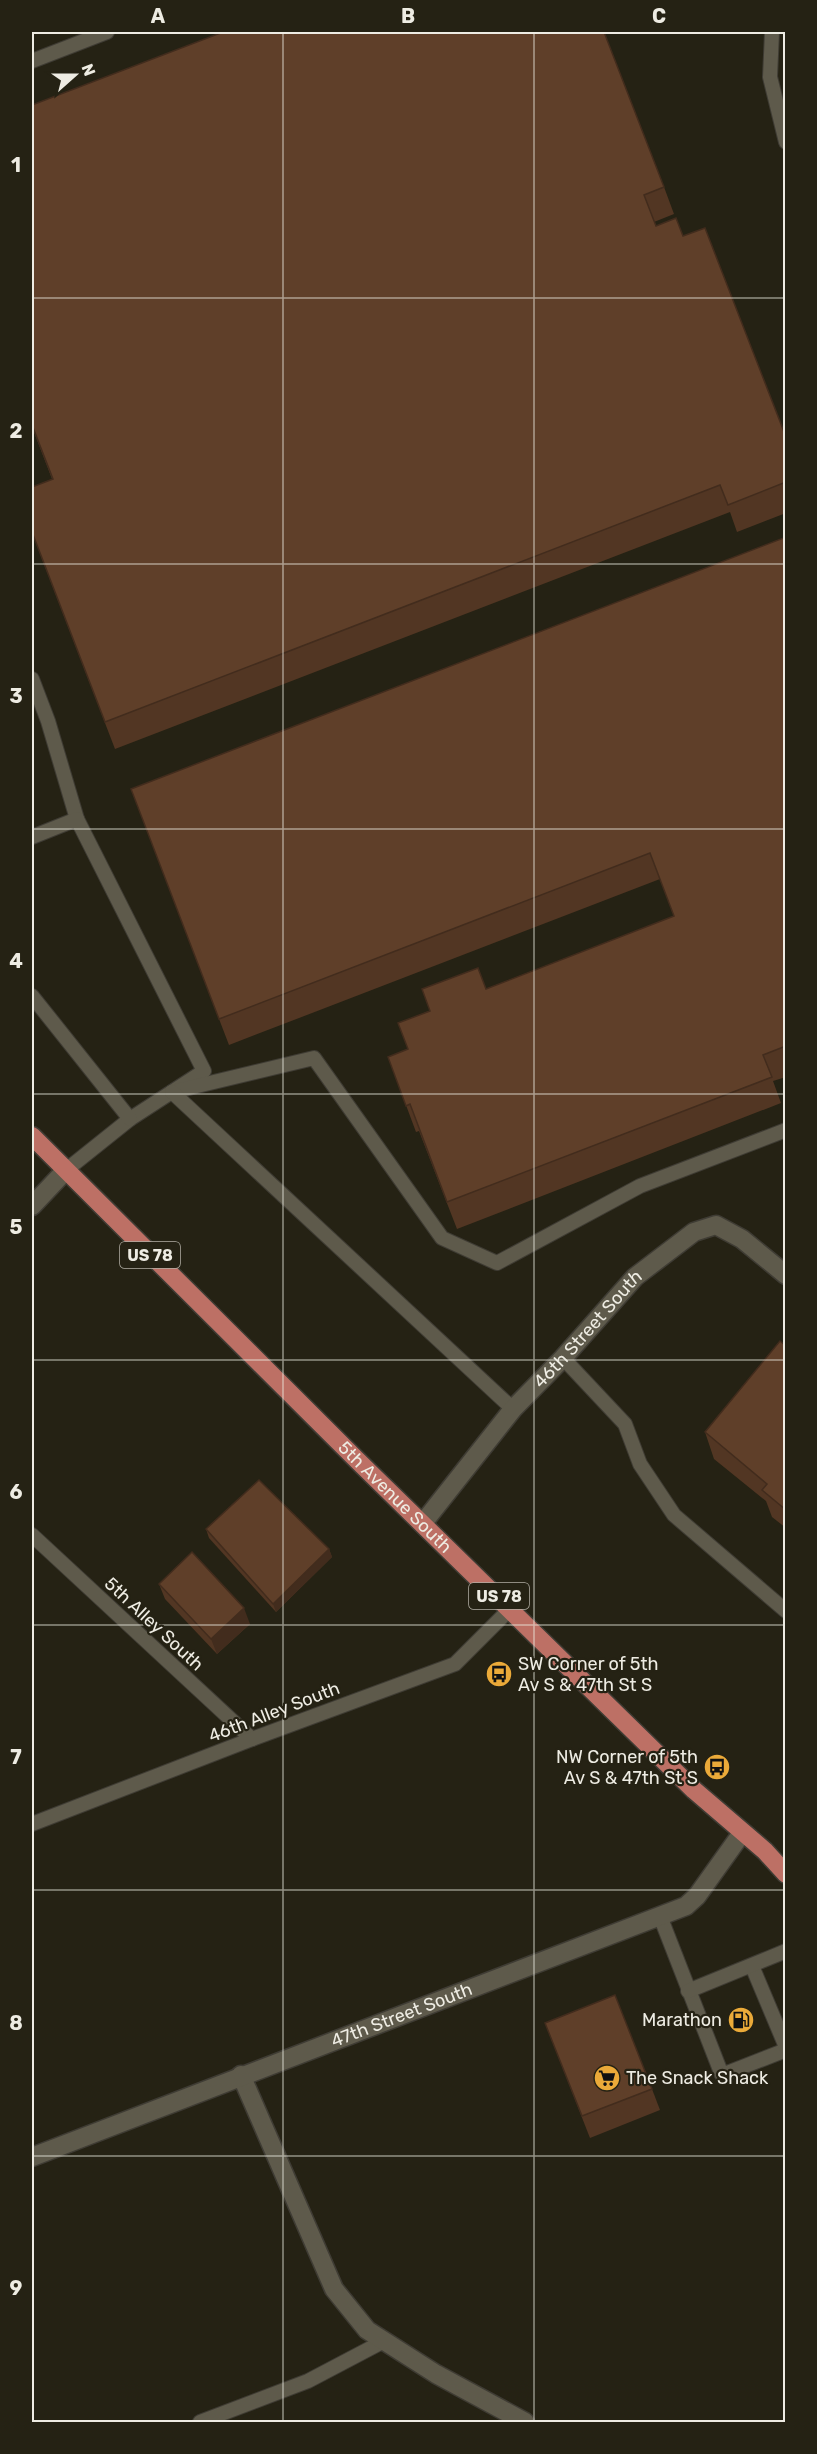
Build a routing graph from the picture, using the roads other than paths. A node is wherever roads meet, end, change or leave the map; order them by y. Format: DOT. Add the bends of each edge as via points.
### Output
graph roads {
  1 [pos="107,32"];
  2 [pos="772,32"];
  3 [pos="32,61"];
  4 [pos="786,142"];
  5 [pos="32,679"];
  6 [pos="77,819"];
  7 [pos="32,837"];
  8 [pos="32,996"];
  9 [pos="172,1092"];
  10 [pos="130,1119"];
  11 [pos="786,1130"];
  12 [pos="32,1136"];
  13 [pos="65,1171"];
  14 [pos="32,1206"];
  15 [pos="786,1275"];
  16 [pos="563,1358"];
  17 [pos="513,1409"];
  18 [pos="423,1523"];
  19 [pos="32,1535"];
  20 [pos="511,1608"];
  21 [pos="786,1611"];
  22 [pos="252,1739"];
  23 [pos="32,1824"];
  24 [pos="742,1833"];
  25 [pos="765,1851"];
  26 [pos="786,1861"];
  27 [pos="786,1874"];
  28 [pos="660,1916"];
  29 [pos="786,1951"];
  30 [pos="752,1966"];
  31 [pos="688,1990"];
  32 [pos="786,2048"];
  33 [pos="241,2075"];
  34 [pos="32,2157"];
  35 [pos="384,2341"];
  36 [pos="200,2422"];
  37 [pos="525,2422"];
  1 -- 3 [label="lane"];
  2 -- 4 [label="lane" via="770,77"];
  5 -- 6 [label="lane"];
  6 -- 7 [label="lane"];
  6 -- 9 [label="lane" via="204,1071"];
  8 -- 10 [label="lane"];
  9 -- 10 [label="lane"];
  9 -- 11 [label="lane" via="314,1058 442,1238 497,1263 640,1186"];
  9 -- 17 [label="lane"];
  10 -- 13 [label="lane"];
  12 -- 13 [label="main road, 5th Avenue South / US 78"];
  13 -- 14 [label="street"];
  13 -- 18 [label="main road, 5th Avenue South / US 78"];
  15 -- 16 [label="street, 46th Street South" via="742,1239 716,1225 694,1232 635,1277"];
  16 -- 17 [label="street, 46th Street South"];
  16 -- 21 [label="lane" via="626,1424 640,1464 674,1515"];
  17 -- 18 [label="street, 46th Street South"];
  18 -- 20 [label="main road, 5th Avenue South / US 78"];
  19 -- 22 [label="lane, 5th Alley South"];
  20 -- 22 [label="lane, 46th Alley South" via="455,1664"];
  20 -- 24 [label="main road, 5th Avenue South / US 78"];
  22 -- 23 [label="lane, 46th Alley South"];
  24 -- 25 [label="main road, 5th Avenue South / US 78"];
  24 -- 28 [label="street, 47th Street South" via="697,1896 686,1906"];
  25 -- 26 [label="main road, 5th Avenue South / US 78"];
  25 -- 27 [label="main road, 5th Avenue South / US 78"];
  28 -- 31 [label="lane"];
  28 -- 33 [label="street, 47th Street South"];
  29 -- 30 [label="lane"];
  30 -- 31 [label="lane"];
  30 -- 32 [label="lane"];
  31 -- 32 [label="lane" via="722,2075"];
  33 -- 34 [label="street, 47th Street South"];
  33 -- 35 [label="street" via="334,2289 367,2330"];
  35 -- 36 [label="lane" via="308,2380"];
  35 -- 37 [label="street"];
}
